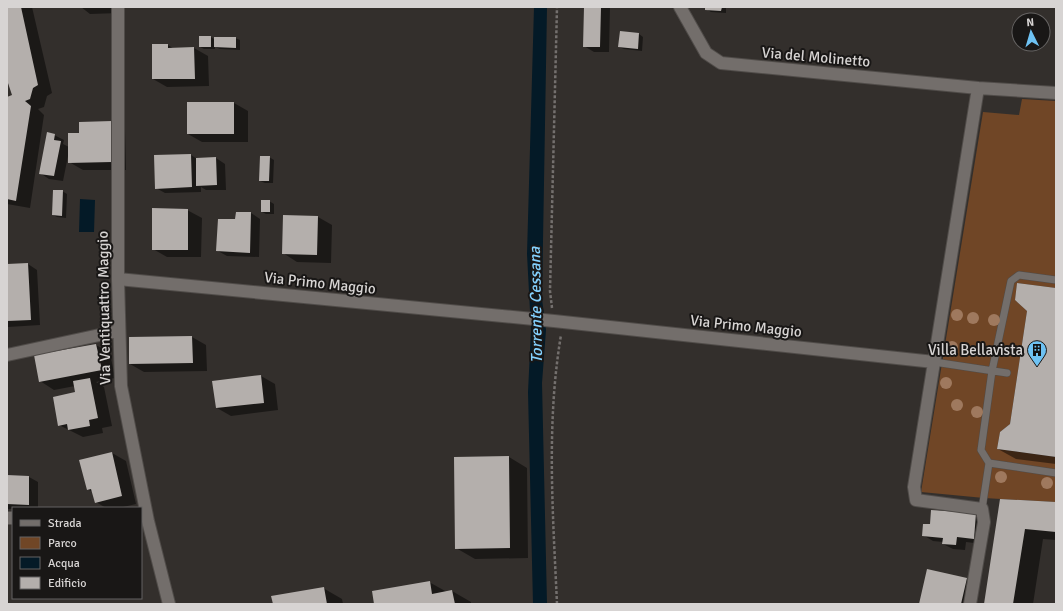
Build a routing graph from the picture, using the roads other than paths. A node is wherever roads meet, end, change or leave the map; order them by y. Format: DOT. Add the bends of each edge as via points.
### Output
graph roads {
  1 [pos="118,7"];
  2 [pos="680,7"];
  3 [pos="978,88"];
  4 [pos="1056,93"];
  5 [pos="118,279"];
  6 [pos="1056,280"];
  7 [pos="118,331"];
  8 [pos="7,355"];
  9 [pos="934,362"];
  10 [pos="992,371"];
  11 [pos="1007,373"];
  12 [pos="989,463"];
  13 [pos="1056,473"];
  14 [pos="142,507"];
  15 [pos="142,509"];
  16 [pos="982,509"];
  17 [pos="144,521"];
  18 [pos="169,604"];
  19 [pos="970,604"];
  1 -- 5 [label="street, Via Ventiquattro Maggio"];
  2 -- 3 [label="street, Via del Molinetto" via="706,53 721,63"];
  3 -- 4 [label="street, Via del Molinetto"];
  3 -- 9 [label="street"];
  5 -- 7 [label="street, Via Ventiquattro Maggio"];
  5 -- 9 [label="street, Via Primo Maggio"];
  6 -- 10 [label="lane" via="1019,275 1010,281"];
  7 -- 8 [label="street"];
  7 -- 14 [label="street, Via Ventiquattro Maggio" via="121,386"];
  9 -- 10 [label="lane"];
  9 -- 16 [label="street" via="914,488 916,500"];
  10 -- 11 [label="lane"];
  10 -- 12 [label="lane" via="981,450"];
  12 -- 13 [label="lane"];
  12 -- 16 [label="lane"];
  15 -- 17 [label="street, Via Ventiquattro Maggio"];
  16 -- 19 [label="street" via="984,522"];
  17 -- 18 [label="street, Via Ventiquattro Maggio"];
}
